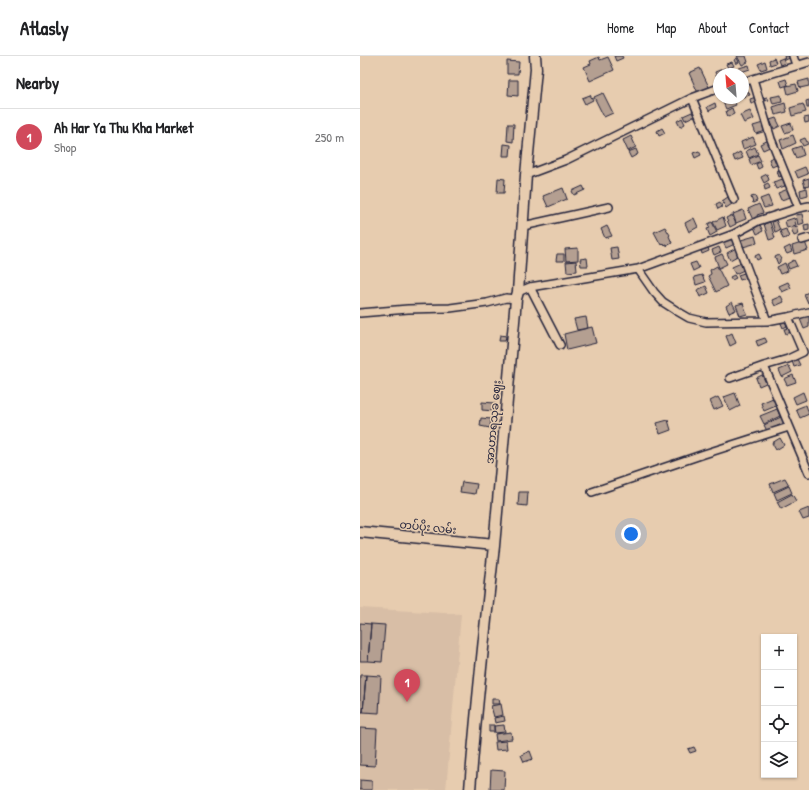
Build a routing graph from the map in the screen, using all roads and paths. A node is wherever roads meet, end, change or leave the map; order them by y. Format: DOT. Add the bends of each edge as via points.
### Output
graph roads {
  1 [pos="535,56"];
  2 [pos="793,56"];
  3 [pos="809,62"];
  4 [pos="799,65"];
  5 [pos="753,79"];
  6 [pos="749,80"];
  7 [pos="713,90"];
  8 [pos="692,98"];
  9 [pos="526,175"];
  10 [pos="734,200"];
  11 [pos="809,206"];
  12 [pos="608,207"];
  13 [pos="799,208"];
  14 [pos="523,226"];
  15 [pos="734,234"];
  16 [pos="638,269"];
  17 [pos="530,287"];
  18 [pos="517,296"];
  19 [pos="809,312"];
  20 [pos="360,313"];
  21 [pos="788,317"];
  22 [pos="767,321"];
  23 [pos="560,345"];
  24 [pos="764,366"];
  25 [pos="730,378"];
  26 [pos="789,427"];
  27 [pos="809,473"];
  28 [pos="592,492"];
  29 [pos="360,532"];
  30 [pos="494,545"];
  31 [pos="470,790"];
  1 -- 9 [label="street, အာဟာရသုခ ဈေး"];
  2 -- 4 [label="street"];
  3 -- 4 [label="street"];
  4 -- 5 [label="street"];
  5 -- 6 [label="street"];
  5 -- 13 [label="street" via="771,139"];
  7 -- 8 [label="street"];
  8 -- 9 [label="street" via="566,160"];
  8 -- 10 [label="street"];
  9 -- 14 [label="street, အာဟာရသုခ ဈေး"];
  11 -- 13 [label="street"];
  12 -- 14 [label="street"];
  13 -- 15 [label="street" via="758,221"];
  14 -- 18 [label="street, အာဟာရသုခ ဈေး"];
  15 -- 16 [label="street"];
  15 -- 22 [label="street"];
  16 -- 17 [label="street"];
  16 -- 22 [label="street" via="663,302 688,318 706,322"];
  17 -- 18 [label="street"];
  17 -- 23 [label="street"];
  18 -- 20 [label="street" via="450,308"];
  18 -- 30 [label="street, အာဟာရသုခ ဈေး"];
  19 -- 21 [label="street"];
  21 -- 22 [label="street"];
  21 -- 24 [label="street" via="802,352"];
  24 -- 25 [label="street"];
  24 -- 26 [label="street"];
  26 -- 27 [label="street"];
  26 -- 28 [label="street"];
  29 -- 30 [label="street, တပ်ပိုး လမ်း"];
  30 -- 31 [label="street, အာဟာရသုခ ဈေး"];
}
